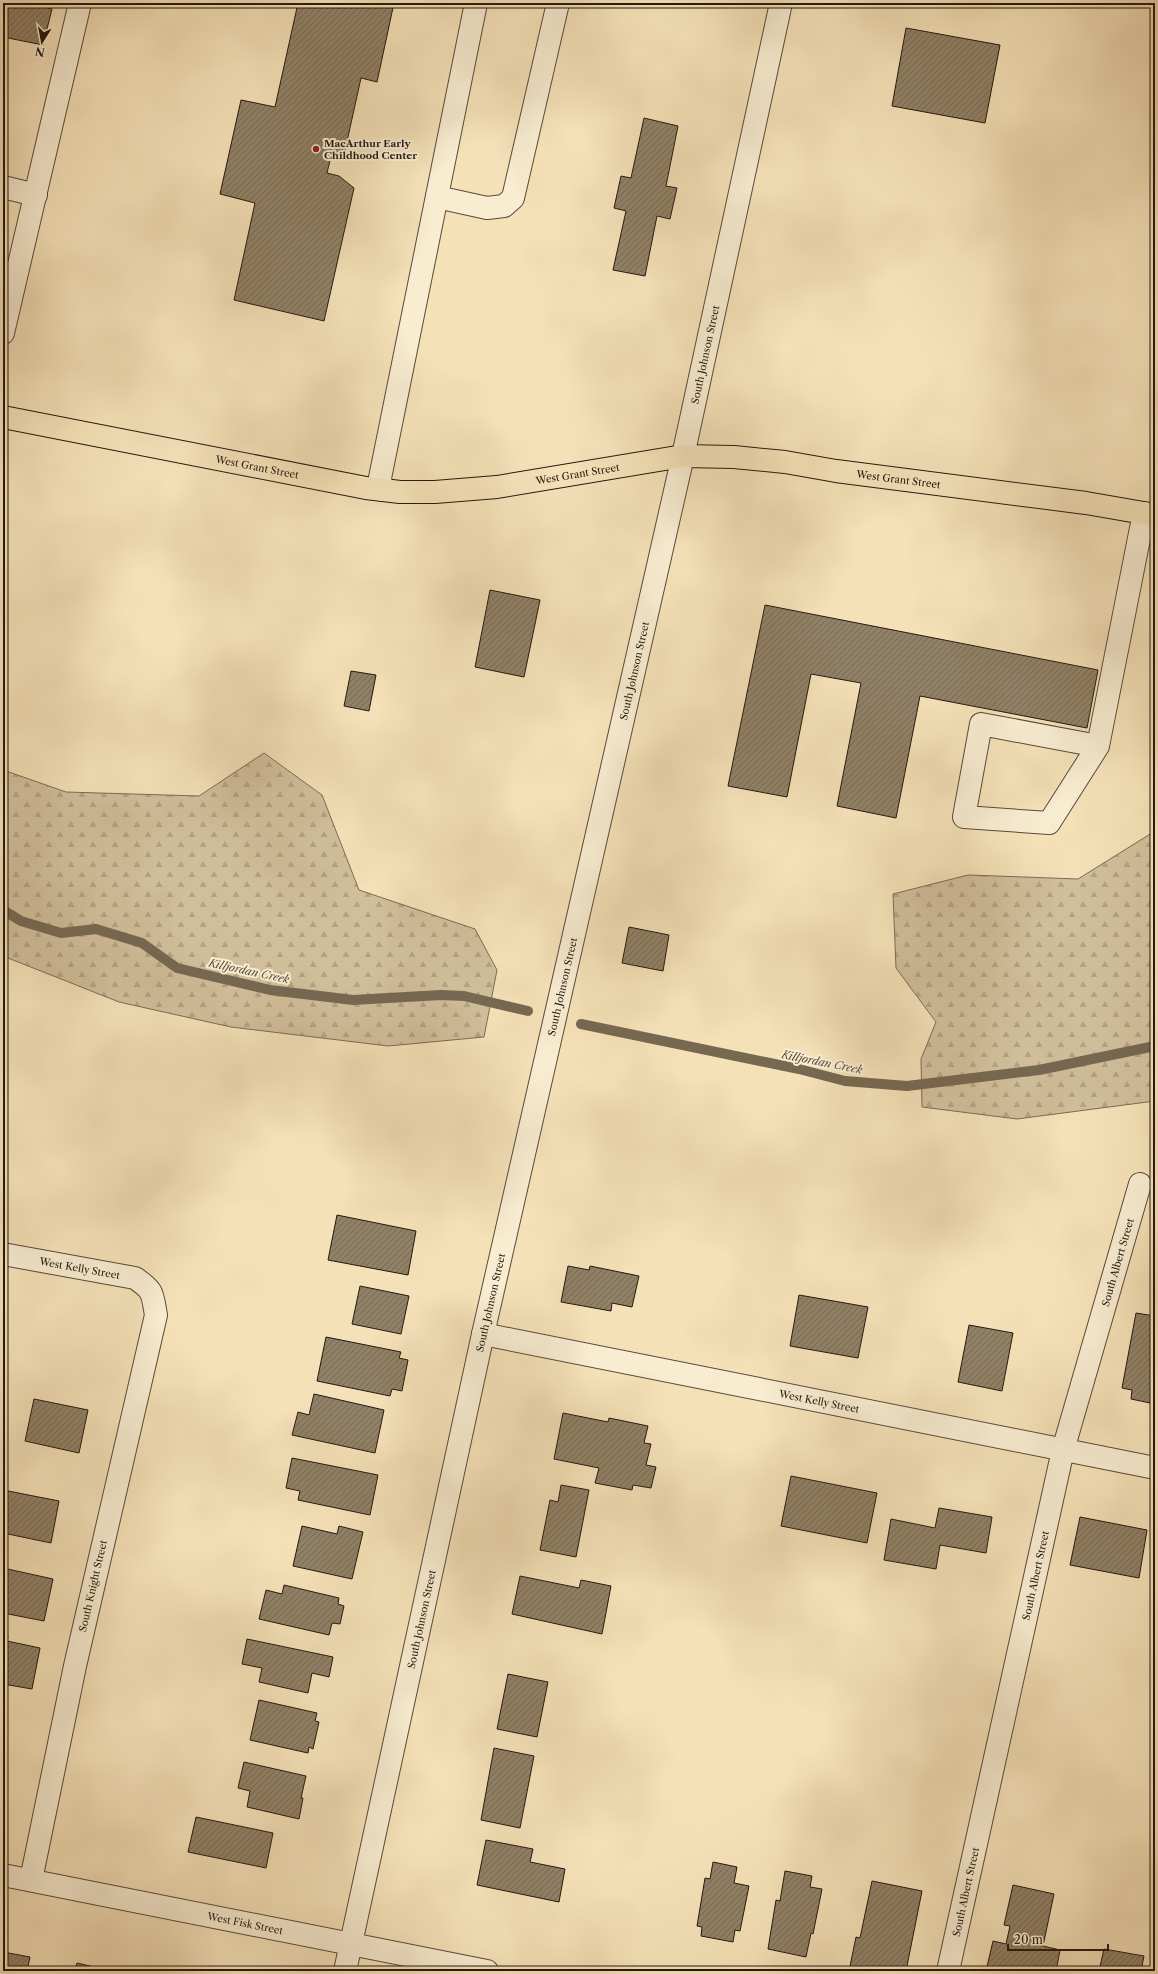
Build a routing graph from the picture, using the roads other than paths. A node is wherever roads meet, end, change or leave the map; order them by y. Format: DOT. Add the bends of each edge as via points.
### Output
graph roads {
  1 [pos="80,3"];
  2 [pos="476,3"];
  3 [pos="558,3"];
  4 [pos="781,3"];
  5 [pos="3,187"];
  6 [pos="36,195"];
  7 [pos="437,197"];
  8 [pos="10,273"];
  9 [pos="3,333"];
  10 [pos="3,417"];
  11 [pos="683,456"];
  12 [pos="382,490"];
  13 [pos="1149,514"];
  14 [pos="1098,746"];
  15 [pos="1140,1184"];
  16 [pos="3,1254"];
  17 [pos="152,1292"];
  18 [pos="483,1334"];
  19 [pos="1063,1450"];
  20 [pos="1155,1468"];
  21 [pos="3,1875"];
  22 [pos="31,1880"];
  23 [pos="351,1945"];
  24 [pos="346,1971"];
  25 [pos="487,1971"];
  26 [pos="948,1971"];
  1 -- 6 [label="street"];
  2 -- 7 [label="street"];
  3 -- 7 [label="street" via="513,198 504,206 487,208"];
  4 -- 11 [label="street, South Johnson Street"];
  5 -- 6 [label="street"];
  6 -- 8 [label="street"];
  7 -- 12 [label="street" via="380,478"];
  8 -- 9 [label="street"];
  10 -- 12 [label="main road, West Grant Street"];
  11 -- 12 [label="main road, West Grant Street" via="497,487 434,492"];
  11 -- 13 [label="main road, West Grant Street" via="785,462"];
  11 -- 18 [label="street, South Johnson Street"];
  13 -- 14 [label="street"];
  14 -- 14 [label="street" via="1049,824 964,817 982,724"];
  15 -- 19 [label="street, South Albert Street"];
  16 -- 17 [label="street, West Kelly Street" via="135,1278"];
  17 -- 22 [label="street, South Knight Street" via="156,1315 75,1666"];
  18 -- 19 [label="street, West Kelly Street"];
  18 -- 23 [label="street, South Johnson Street"];
  19 -- 20 [label="street, West Kelly Street"];
  19 -- 26 [label="street, South Albert Street"];
  21 -- 22 [label="street, West Fisk Street"];
  22 -- 23 [label="street, West Fisk Street"];
  23 -- 24 [label="street, South Johnson Street"];
  23 -- 25 [label="street, West Fisk Street"];
}
